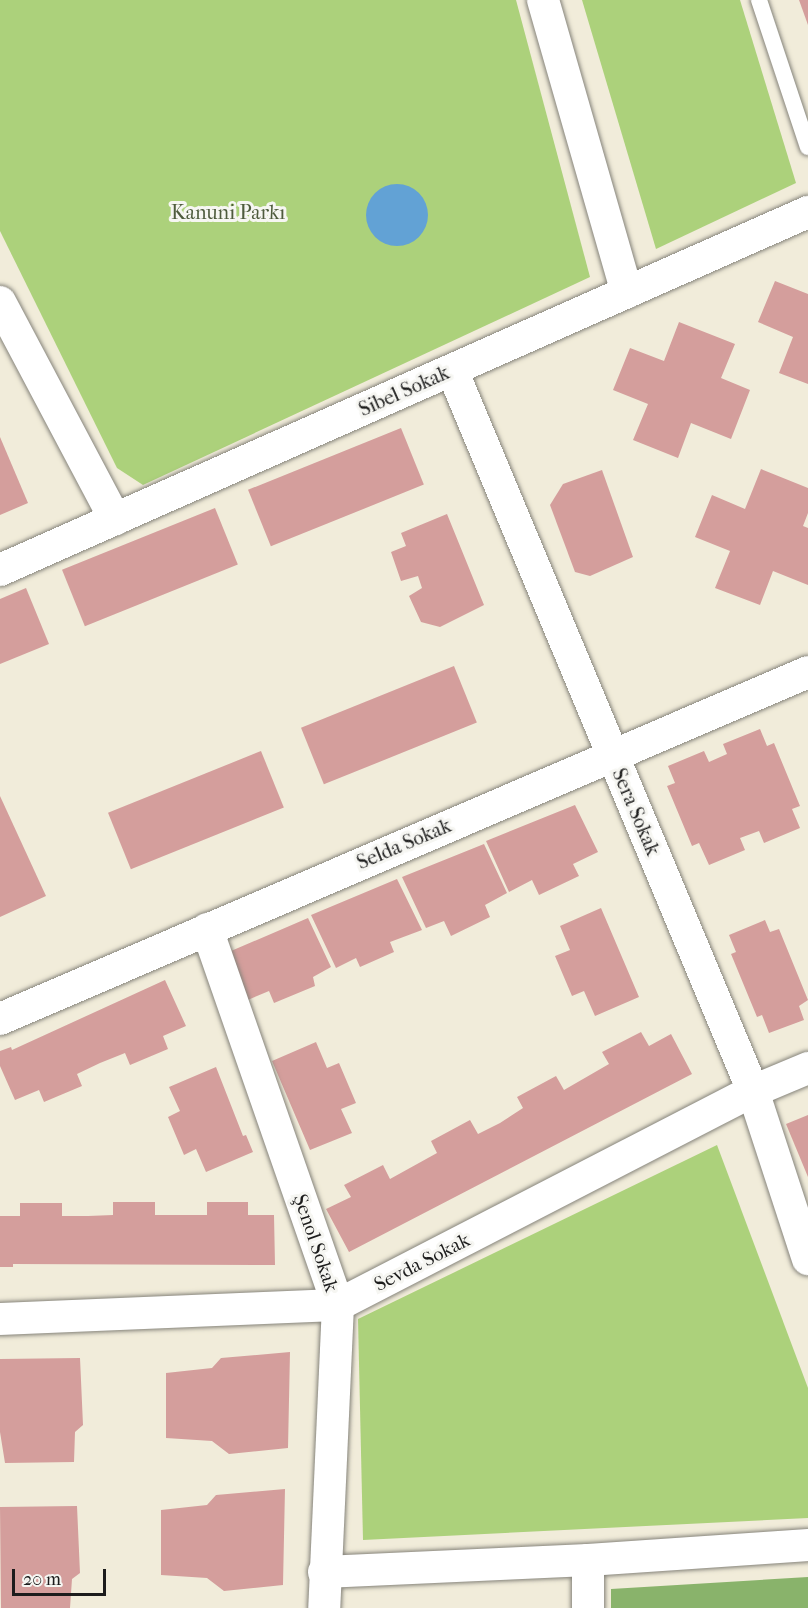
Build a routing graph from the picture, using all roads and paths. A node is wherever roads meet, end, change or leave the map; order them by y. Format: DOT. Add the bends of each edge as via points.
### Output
graph roads {
  1 [pos="543,0"];
  2 [pos="759,0"];
  3 [pos="808,147"];
  4 [pos="808,212"];
  5 [pos="627,292"];
  6 [pos="0,302"];
  7 [pos="452,370"];
  8 [pos="115,519"];
  9 [pos="0,570"];
  10 [pos="808,672"];
  11 [pos="612,754"];
  12 [pos="207,929"];
  13 [pos="0,1019"];
  14 [pos="808,1068"];
  15 [pos="753,1091"];
  16 [pos="808,1259"];
  17 [pos="338,1305"];
  18 [pos="0,1319"];
  19 [pos="808,1545"];
  20 [pos="588,1560"];
  21 [pos="324,1572"];
  22 [pos="324,1608"];
  23 [pos="588,1608"];
  1 -- 5 [label="street"];
  2 -- 3 [label="lane"];
  4 -- 5 [label="street, Sibel Sokak"];
  5 -- 7 [label="street, Sibel Sokak"];
  6 -- 8 [label="street"];
  7 -- 8 [label="street, Sibel Sokak"];
  7 -- 11 [label="street, Sera Sokak"];
  8 -- 9 [label="street, Sibel Sokak"];
  10 -- 11 [label="street, Selda Sokak"];
  11 -- 12 [label="street, Selda Sokak"];
  11 -- 15 [label="street, Sera Sokak"];
  12 -- 13 [label="street, Selda Sokak"];
  12 -- 17 [label="street, Şenol Sokak"];
  14 -- 15 [label="street, Sevda Sokak"];
  15 -- 16 [label="street, Sera Sokak"];
  15 -- 17 [label="street, Sevda Sokak"];
  17 -- 18 [label="street, Sevda Sokak"];
  17 -- 21 [label="street, Şenol Sokak"];
  19 -- 20 [label="street"];
  20 -- 21 [label="street"];
  20 -- 23 [label="street"];
  21 -- 22 [label="street, Şenol Sokak"];
}
